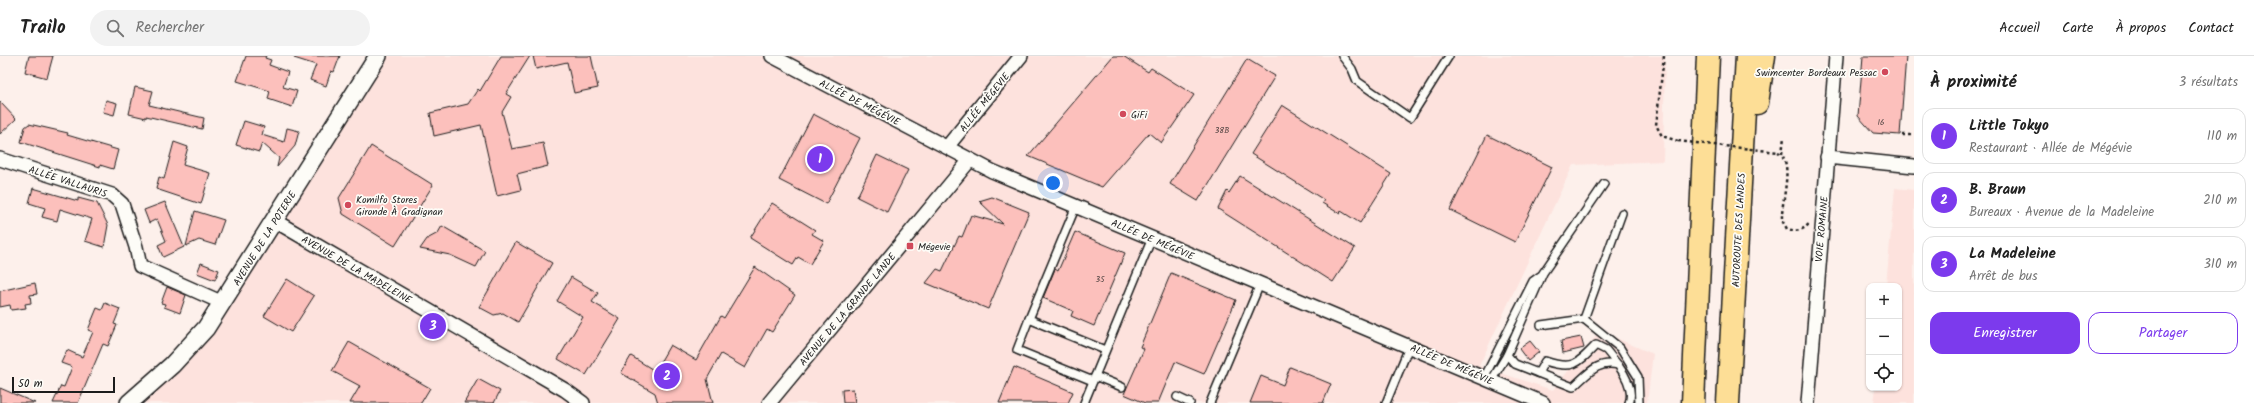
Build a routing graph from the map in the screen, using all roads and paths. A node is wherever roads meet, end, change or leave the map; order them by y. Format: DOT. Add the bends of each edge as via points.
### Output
graph roads {
  1 [pos="378,56"];
  2 [pos="772,56"];
  3 [pos="1021,56"];
  4 [pos="1342,56"];
  5 [pos="1449,56"];
  6 [pos="1664,56"];
  7 [pos="1698,56"];
  8 [pos="1708,56"];
  9 [pos="1747,56"];
  10 [pos="1764,56"];
  11 [pos="1836,56"];
  12 [pos="1902,135"];
  13 [pos="1914,136"];
  14 [pos="1784,137"];
  15 [pos="947,147"];
  16 [pos="1703,148"];
  17 [pos="1782,154"];
  18 [pos="1827,158"];
  19 [pos="0,159"];
  20 [pos="970,160"];
  21 [pos="1914,166"];
  22 [pos="1604,184"];
  23 [pos="1076,206"];
  24 [pos="1622,213"];
  25 [pos="275,221"];
  26 [pos="1811,221"];
  27 [pos="1152,238"];
  28 [pos="1737,241"];
  29 [pos="1543,273"];
  30 [pos="1260,284"];
  31 [pos="223,303"];
  32 [pos="1029,319"];
  33 [pos="1584,319"];
  34 [pos="1541,325"];
  35 [pos="1409,347"];
  36 [pos="1105,350"];
  37 [pos="1507,355"];
  38 [pos="1618,365"];
  39 [pos="1538,373"];
  40 [pos="1094,379"];
  41 [pos="1487,380"];
  42 [pos="1122,387"];
  43 [pos="1177,397"];
  44 [pos="129,403"];
  45 [pos="583,403"];
  46 [pos="769,403"];
  47 [pos="1084,403"];
  48 [pos="1190,403"];
  49 [pos="1210,403"];
  50 [pos="1386,403"];
  51 [pos="1543,403"];
  52 [pos="1629,403"];
  53 [pos="1639,403"];
  54 [pos="1693,403"];
  55 [pos="1728,403"];
  56 [pos="1808,403"];
  1 -- 25 [label="street, AVENUE DE LA POTERIE"];
  2 -- 15 [label="street, ALLÉE DE MÉGÉVIE"];
  3 -- 15 [label="street, ALLÉE MÈGEVIE"];
  4 -- 5 [label="lane" via="1357,81 1410,118"];
  6 -- 17 [label="path, bridge" via="1656,125 1662,136 1678,141"];
  7 -- 16 [label="highway" via="1697,121"];
  8 -- 16 [label="highway"];
  9 -- 28 [label="highway, AUTOROUTE DES LANDES"];
  10 -- 28 [label="highway"];
  11 -- 18 [label="street, VOIE ROMAINE"];
  12 -- 13 [label="path"];
  14 -- 17 [label="path"];
  15 -- 20 [label="street, ALLÉE DE MÉGÉVIE"];
  16 -- 54 [label="highway"];
  17 -- 26 [label="path" via="1787,164 1781,219 1787,229 1795,231 1804,229"];
  18 -- 21 [label="street"];
  18 -- 56 [label="street, VOIE ROMAINE"];
  19 -- 31 [label="street, ALLÉE VALLAURIS" via="112,195 122,204 140,266"];
  20 -- 23 [label="street, ALLÉE DE MÉGÉVIE"];
  20 -- 46 [label="street, AVENUE DE LA GRANDE LANDE"];
  22 -- 29 [label="lane"];
  23 -- 27 [label="street, ALLÉE DE MÉGÉVIE"];
  23 -- 32 [label="lane"];
  24 -- 33 [label="lane"];
  25 -- 31 [label="street, AVENUE DE LA POTERIE"];
  25 -- 45 [label="street, AVENUE DE LA MADELEINE" via="565,390"];
  27 -- 30 [label="street, ALLÉE DE MÉGÉVIE"];
  27 -- 36 [label="lane"];
  28 -- 55 [label="highway, AUTOROUTE DES LANDES"];
  29 -- 37 [label="lane"];
  29 -- 41 [label="lane" via="1533,282"];
  30 -- 35 [label="street, ALLÉE DE MÉGÉVIE"];
  30 -- 49 [label="lane"];
  31 -- 44 [label="street, AVENUE DE LA POTERIE" via="193,344"];
  32 -- 36 [label="lane"];
  32 -- 40 [label="lane" via="1017,350"];
  33 -- 34 [label="lane"];
  33 -- 53 [label="lane" via="1620,348 1638,377"];
  35 -- 41 [label="street, ALLÉE DE MÉGÉVIE"];
  35 -- 50 [label="lane"];
  36 -- 40 [label="lane"];
  37 -- 39 [label="lane" via="1515,364"];
  37 -- 41 [label="lane"];
  38 -- 39 [label="lane" via="1608,363 1597,367 1573,387"];
  38 -- 39 [label="lane" via="1606,350 1596,345 1582,361 1563,367 1545,361"];
  38 -- 52 [label="lane" via="1628,378 1631,398"];
  40 -- 42 [label="lane"];
  40 -- 47 [label="lane"];
  41 -- 51 [label="street, ALLÉE DE MÉGÉVIE"];
  43 -- 48 [label="lane"];
}
